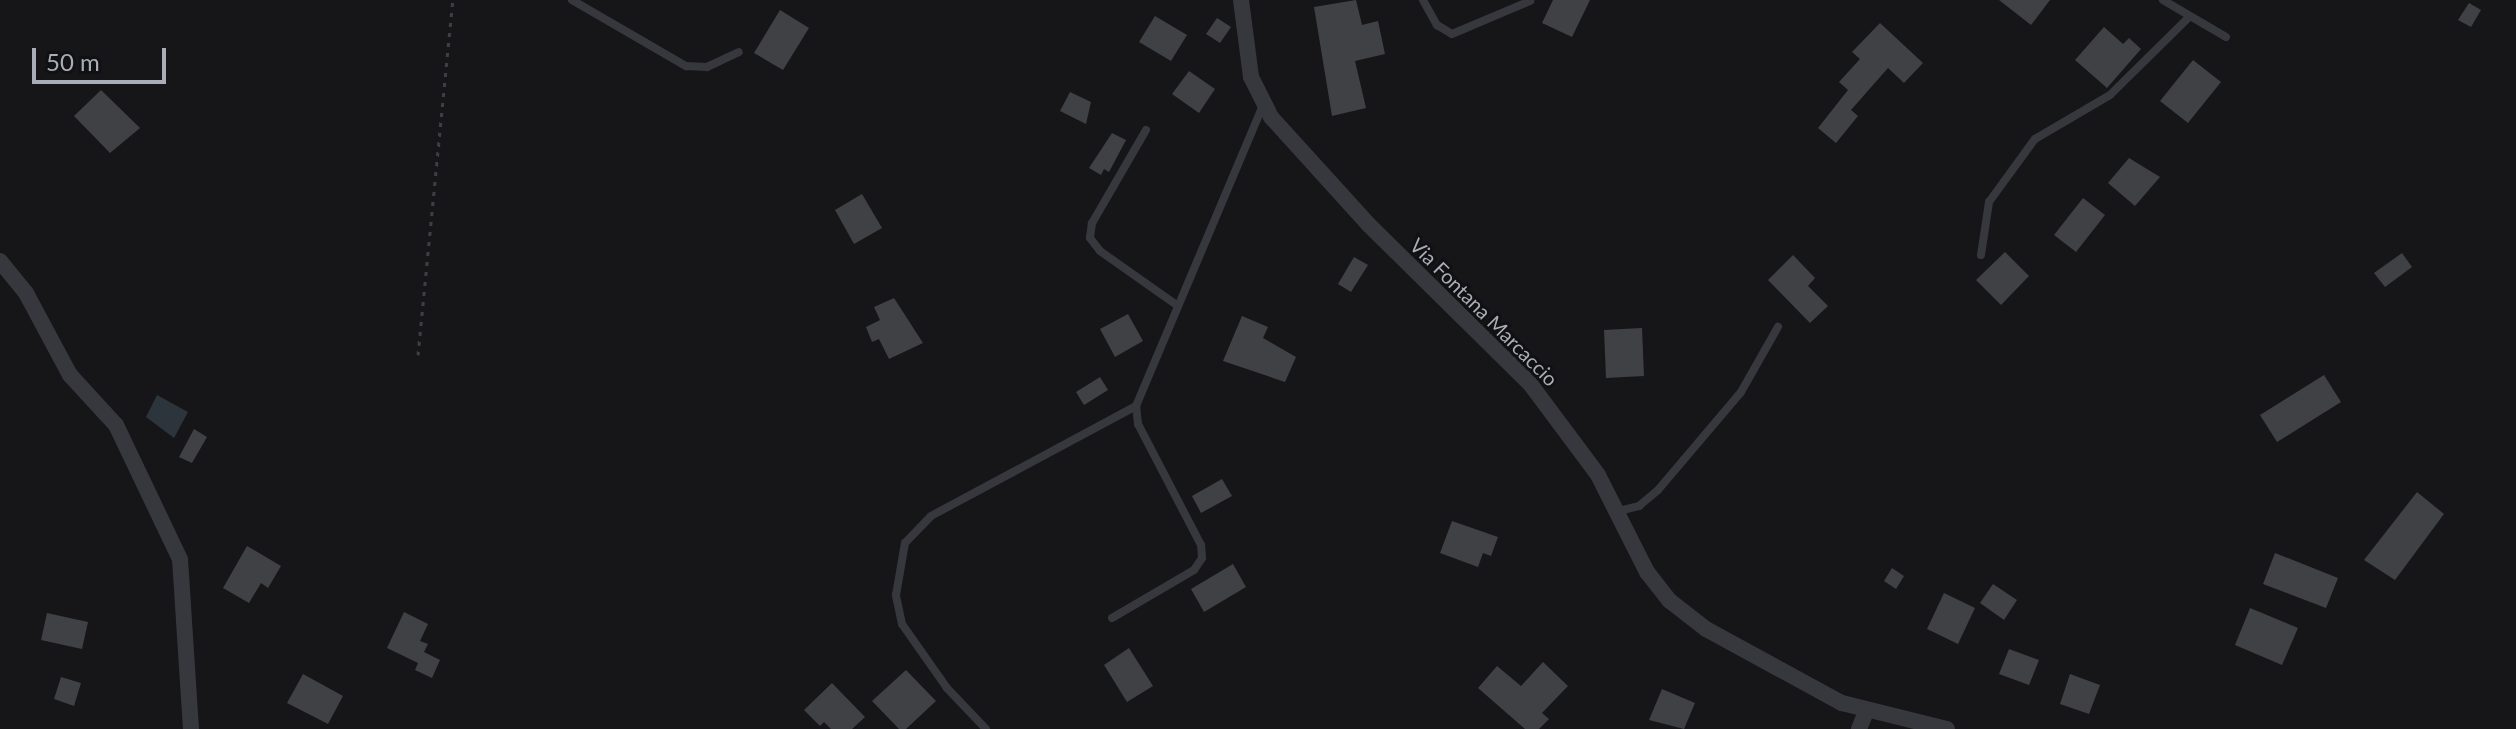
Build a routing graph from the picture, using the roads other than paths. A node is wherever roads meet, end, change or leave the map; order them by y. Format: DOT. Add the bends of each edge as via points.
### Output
graph roads {
  1 [pos="572,0"];
  2 [pos="1241,0"];
  3 [pos="1423,0"];
  4 [pos="2163,0"];
  5 [pos="1530,1"];
  6 [pos="2190,16"];
  7 [pos="2226,37"];
  8 [pos="739,52"];
  9 [pos="1263,105"];
  10 [pos="1146,130"];
  11 [pos="1981,255"];
  12 [pos="0,261"];
  13 [pos="1175,304"];
  14 [pos="1778,327"];
  15 [pos="1136,406"];
  16 [pos="1619,511"];
  17 [pos="1112,618"];
  18 [pos="1866,712"];
  19 [pos="191,729"];
  20 [pos="986,729"];
  21 [pos="1859,729"];
  22 [pos="1947,729"];
  1 -- 8 [label="lane" via="686,66 707,67"];
  2 -- 9 [label="street, Via Fontana Marcaccio" via="1243,42"];
  3 -- 5 [label="lane" via="1437,25 1452,34"];
  4 -- 6 [label="lane"];
  6 -- 7 [label="lane"];
  6 -- 11 [label="lane" via="2110,95 2035,139 1989,202"];
  9 -- 13 [label="lane"];
  9 -- 16 [label="street, Via Fontana Marcaccio" via="1368,224 1531,385 1586,456"];
  10 -- 13 [label="lane" via="1092,223 1090,238 1100,251"];
  12 -- 19 [label="street" via="26,293 66,369 120,431 180,559"];
  13 -- 15 [label="lane"];
  14 -- 16 [label="lane" via="1748,382 1658,490 1639,506"];
  15 -- 17 [label="lane" via="1138,424 1203,554 1194,570"];
  15 -- 20 [label="lane" via="931,516 901,550 896,595 902,624 947,688"];
  16 -- 18 [label="street, Via Fontana Marcaccio" via="1647,572 1687,616"];
  18 -- 21 [label="street"];
  18 -- 22 [label="street, Via Fontana Marcaccio"];
}
